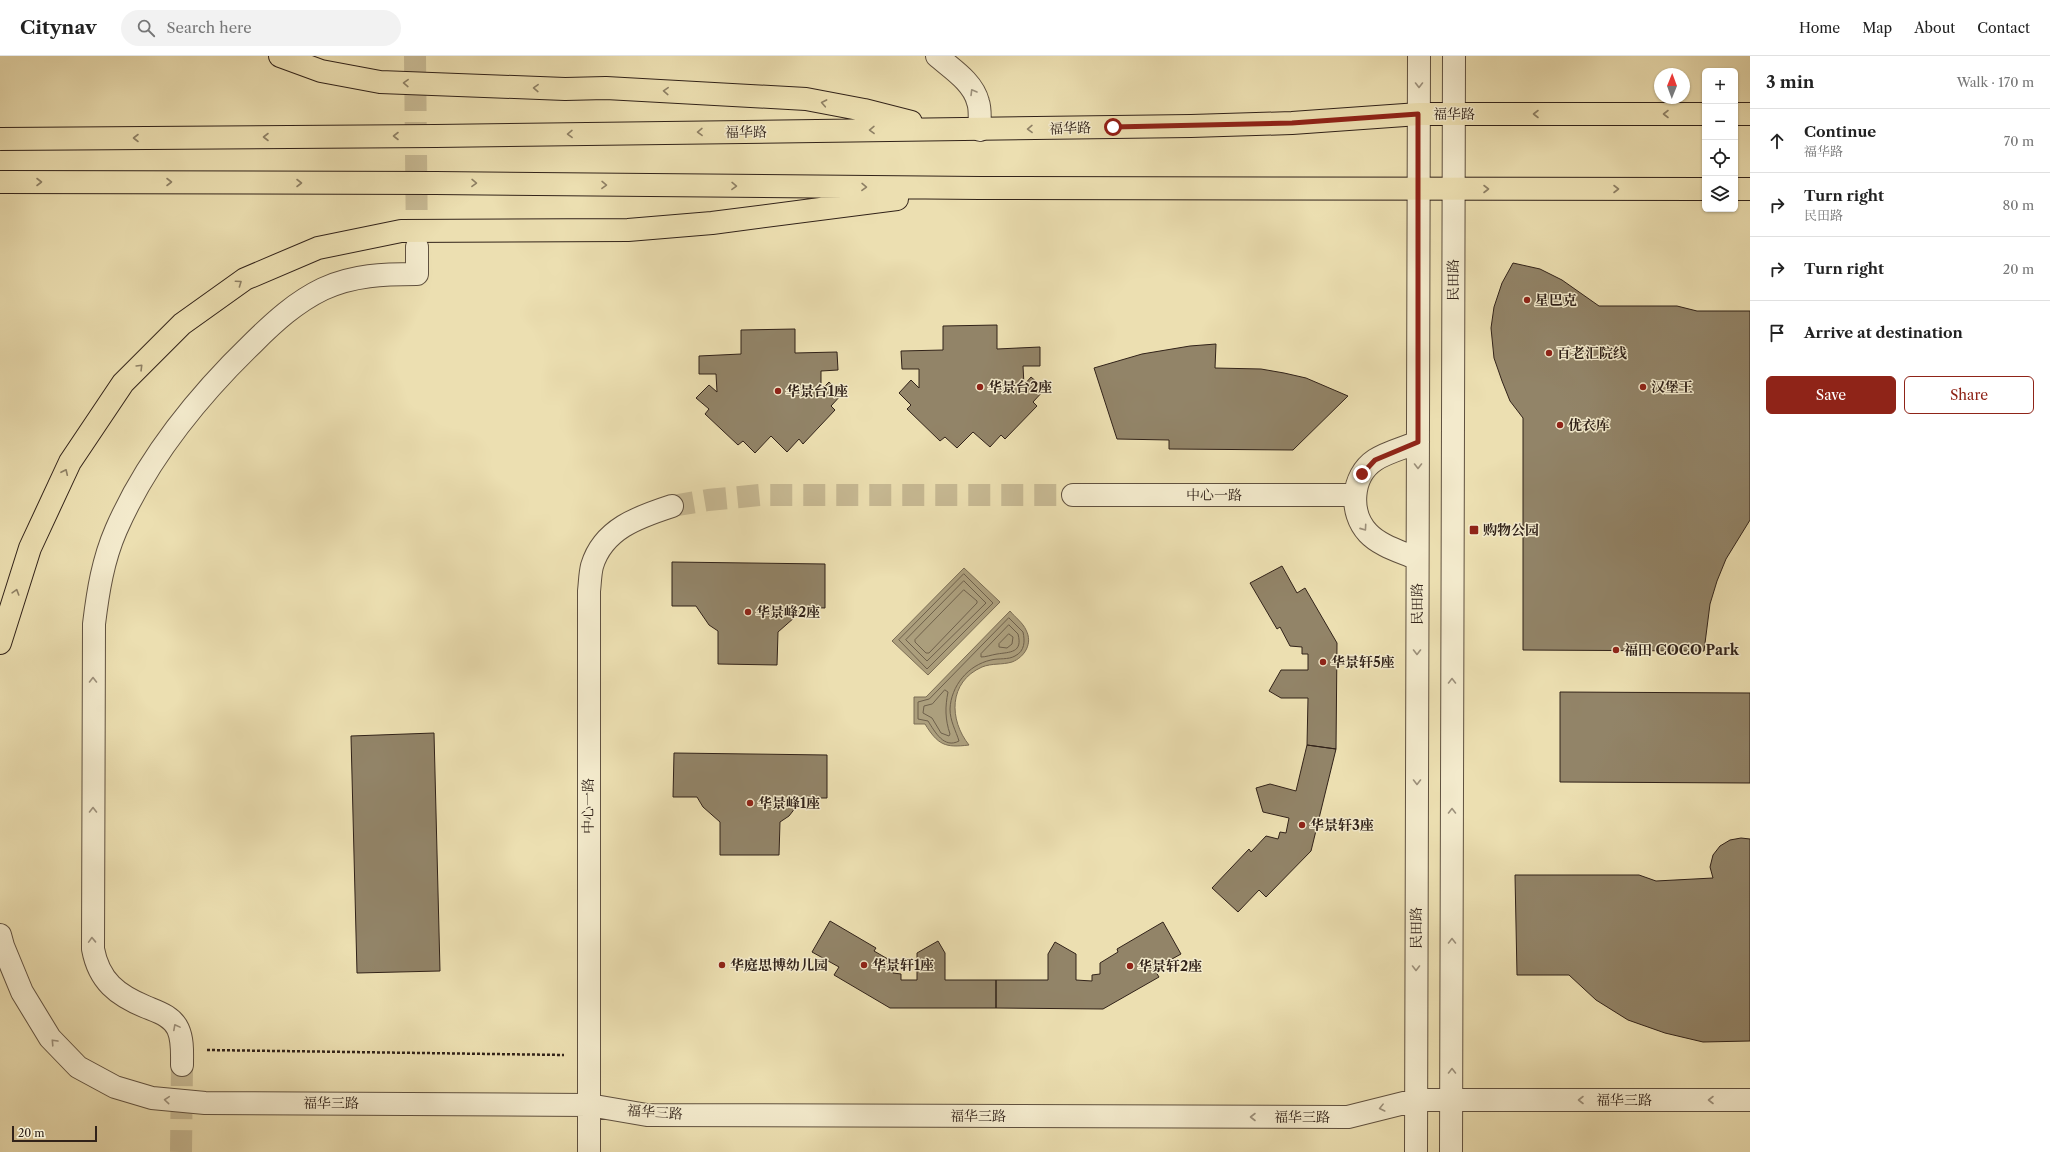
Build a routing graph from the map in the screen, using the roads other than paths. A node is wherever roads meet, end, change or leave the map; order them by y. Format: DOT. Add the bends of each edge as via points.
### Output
graph roads {
  1 [pos="280,56"];
  2 [pos="937,56"];
  3 [pos="1419,56"];
  4 [pos="1454,56"];
  5 [pos="1418,114"];
  6 [pos="1453,114"];
  7 [pos="1702,114"];
  8 [pos="1738,114"];
  9 [pos="1750,114"];
  10 [pos="944,130"];
  11 [pos="980,130"];
  12 [pos="0,139"];
  13 [pos="0,182"];
  14 [pos="980,188"];
  15 [pos="1418,189"];
  16 [pos="1453,189"];
  17 [pos="1702,189"];
  18 [pos="1738,189"];
  19 [pos="1750,189"];
  20 [pos="417,247"];
  21 [pos="1418,442"];
  22 [pos="1073,495"];
  23 [pos="1355,495"];
  24 [pos="672,506"];
  25 [pos="1417,558"];
  26 [pos="0,643"];
  27 [pos="0,935"];
  28 [pos="182,1057"];
  29 [pos="1416,1100"];
  30 [pos="1451,1100"];
  31 [pos="1750,1100"];
  32 [pos="589,1105"];
  33 [pos="589,1152"];
  34 [pos="1416,1152"];
  35 [pos="1451,1152"];
  10 -- 1 [label="main road, one-way" via="806,99 606,88 565,89 380,82 321,71"];
  11 -- 2 [label="street, one-way" via="979,102 974,91"];
  3 -- 5 [label="street, 民田路, one-way"];
  4 -- 6 [label="street, 民田路"];
  5 -- 6 [label="main road, 福华路"];
  5 -- 11 [label="main road, 福华路, one-way" via="1292,123"];
  5 -- 15 [label="street, 民田路"];
  7 -- 6 [label="main road, 福华路, one-way"];
  6 -- 16 [label="street, 民田路"];
  8 -- 9 [label="main road"];
  10 -- 11 [label="main road, 福华路"];
  10 -- 12 [label="main road, 福华路, one-way, bridge"];
  13 -- 14 [label="main road, one-way, bridge"];
  14 -- 15 [label="main road"];
  26 -- 14 [label="main road, one-way" via="30,548 70,462 124,383 182,324 245,279 318,248 401,231 628,230 712,222"];
  15 -- 16 [label="main road"];
  15 -- 21 [label="street, 民田路"];
  16 -- 17 [label="main road, one-way"];
  30 -- 16 [label="street, 民田路, one-way"];
  18 -- 19 [label="main road"];
  28 -- 20 [label="street, one-way" via="178,1029 174,1022 167,1016 131,1000 107,983 100,972 93,949 94,624 99,581 116,531 134,492 191,411 230,366 295,305 322,289 379,274 417,274"];
  21 -- 23 [label="street" via="1371,463 1362,474"];
  21 -- 25 [label="street, 民田路, one-way"];
  22 -- 23 [label="street, 中心一路"];
  23 -- 25 [label="street, one-way" via="1357,513 1368,533 1377,540"];
  24 -- 32 [label="street, 中心一路" via="641,516 617,530 601,545 592,567 589,598"];
  25 -- 29 [label="street, 民田路, one-way"];
  32 -- 27 [label="street, 福华三路, one-way" via="206,1103 152,1098 115,1086 78,1067 50,1038 22,992 2,946"];
  29 -- 30 [label="street, 福华三路"];
  29 -- 32 [label="street, 福华三路, one-way" via="1348,1117 647,1115"];
  29 -- 34 [label="street, 民田路"];
  31 -- 30 [label="street, 福华三路, one-way"];
  30 -- 35 [label="street, 民田路"];
  32 -- 33 [label="street, 中心一路"];
}
